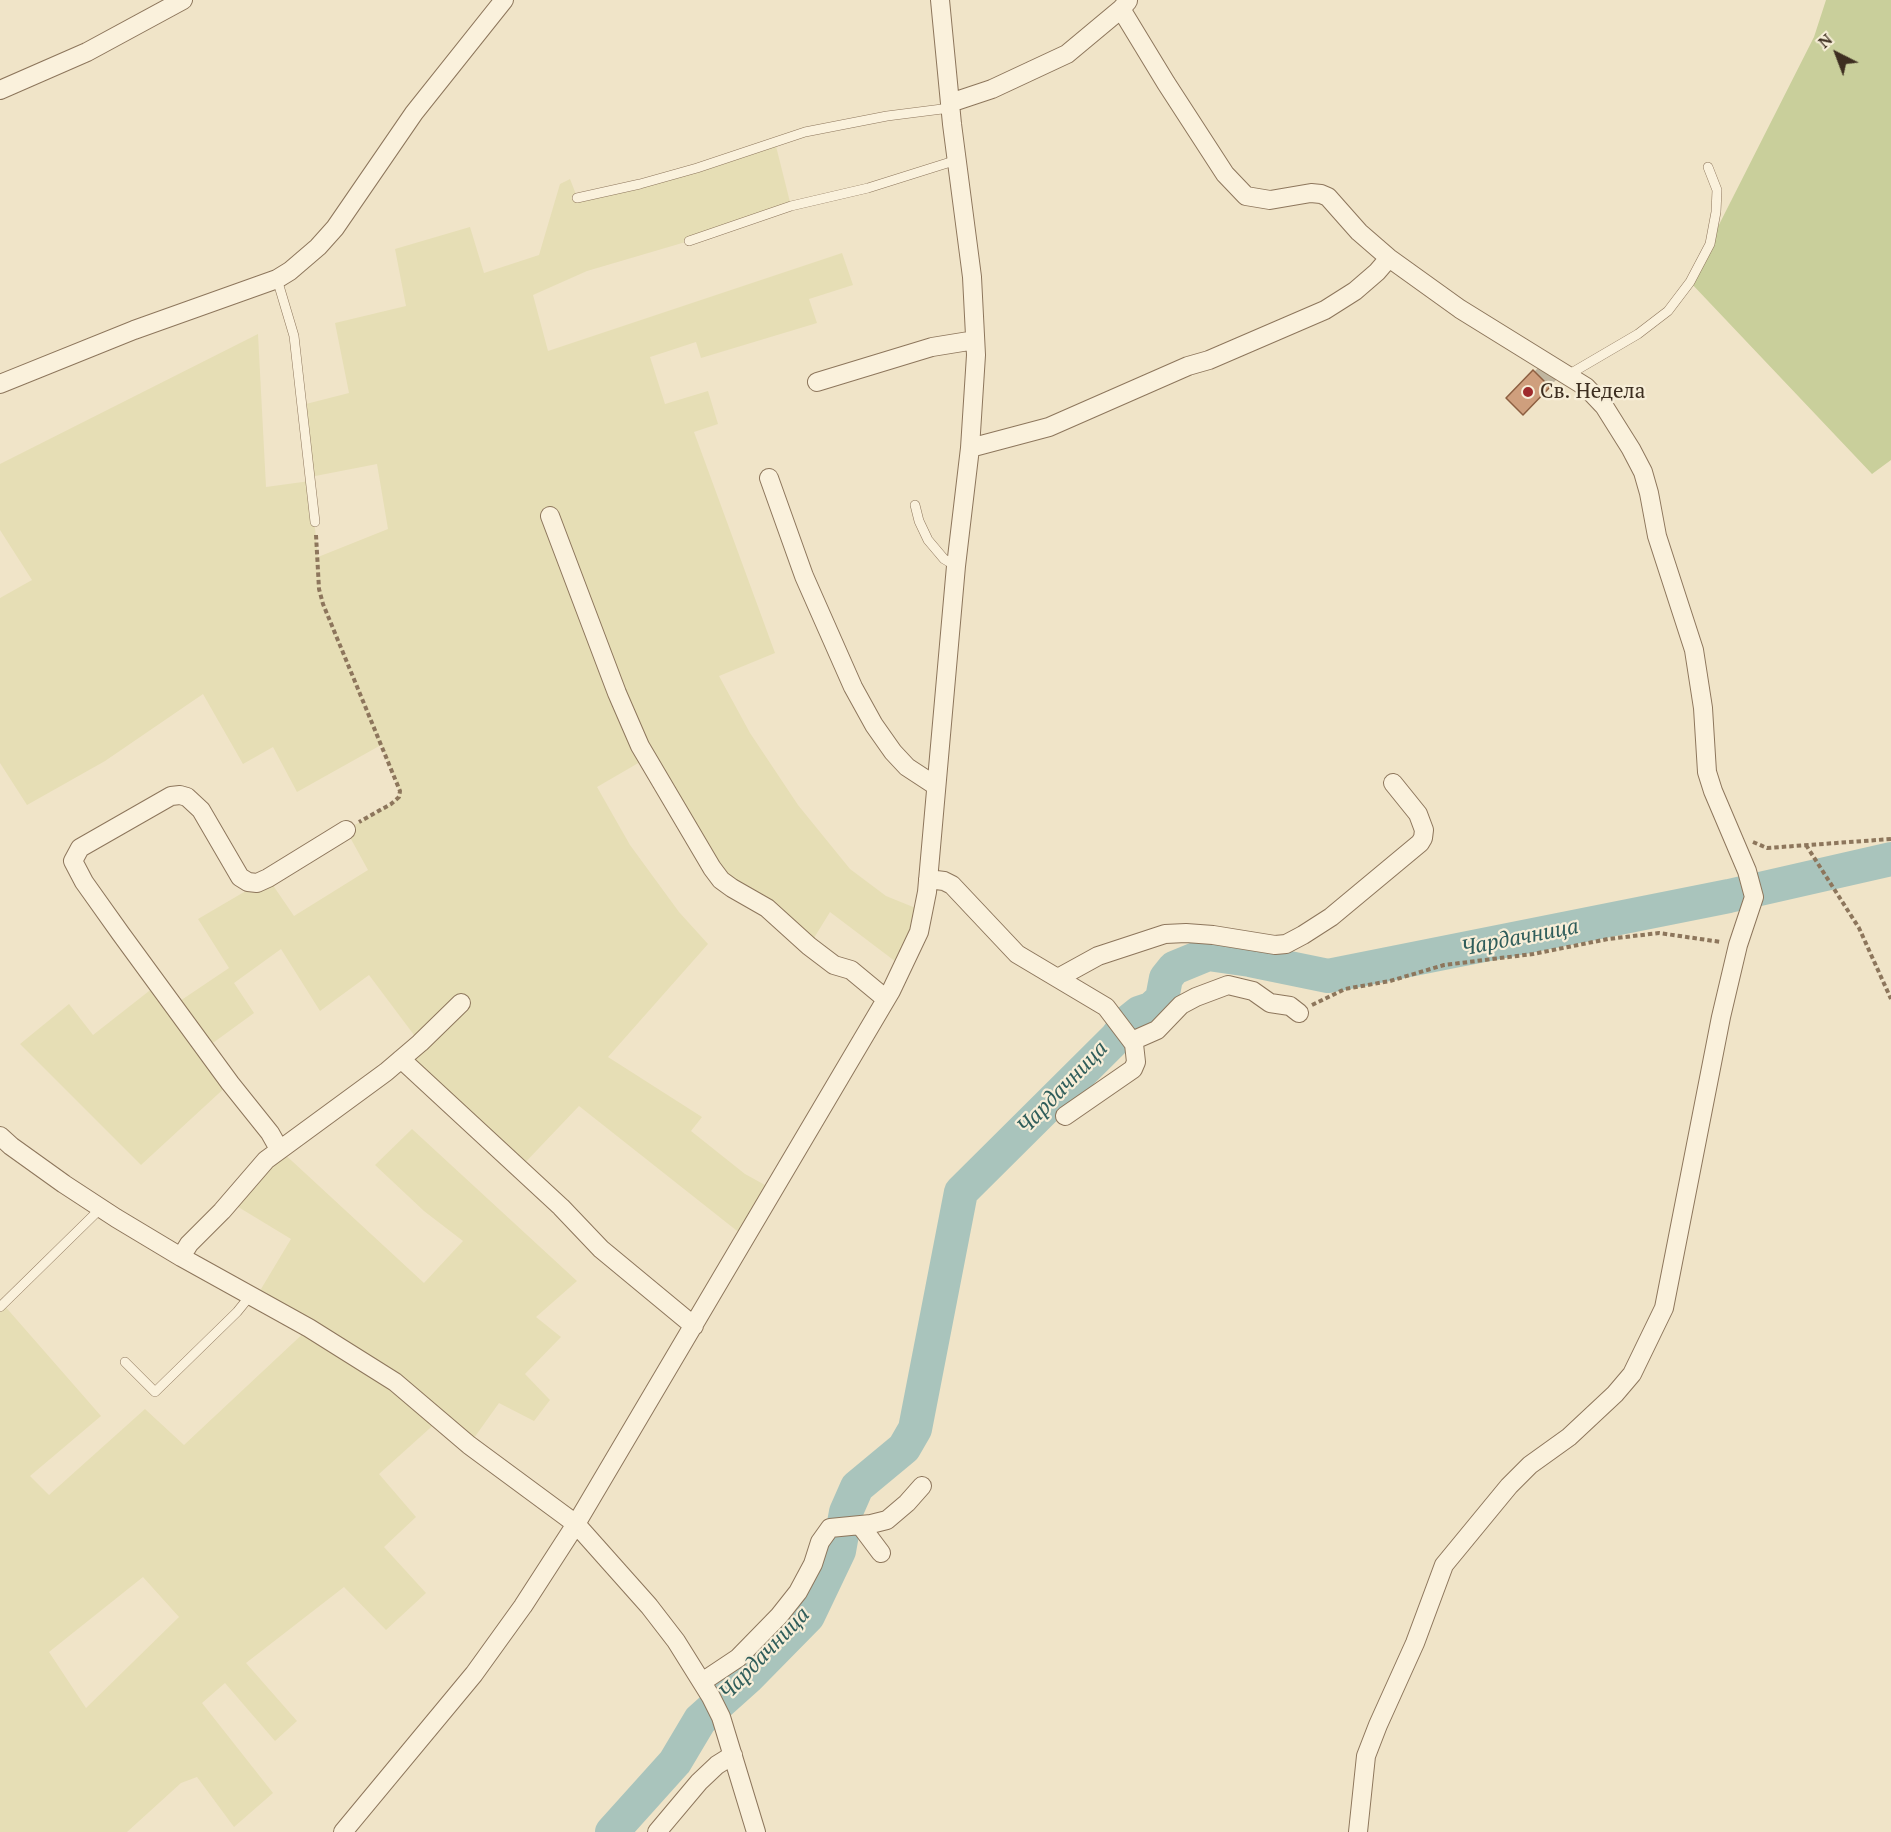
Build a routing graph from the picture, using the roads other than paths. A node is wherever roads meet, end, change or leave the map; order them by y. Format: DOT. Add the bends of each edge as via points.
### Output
graph roads {
  1 [pos="183,0"];
  2 [pos="504,0"];
  3 [pos="940,0"];
  4 [pos="1125,5"];
  5 [pos="0,90"];
  6 [pos="950,105"];
  7 [pos="957,160"];
  8 [pos="1708,166"];
  9 [pos="577,198"];
  10 [pos="688,241"];
  11 [pos="1389,258"];
  12 [pos="277,279"];
  13 [pos="975,340"];
  14 [pos="1568,375"];
  15 [pos="817,382"];
  16 [pos="0,384"];
  17 [pos="970,448"];
  18 [pos="769,478"];
  19 [pos="915,504"];
  20 [pos="550,516"];
  21 [pos="315,522"];
  22 [pos="956,566"];
  23 [pos="1393,783"];
  24 [pos="936,786"];
  25 [pos="346,830"];
  26 [pos="928,879"];
  27 [pos="1059,978"];
  28 [pos="886,999"];
  29 [pos="460,1003"];
  30 [pos="1299,1013"];
  31 [pos="1126,1032"];
  32 [pos="401,1059"];
  33 [pos="1065,1116"];
  34 [pos="0,1136"];
  35 [pos="279,1149"];
  36 [pos="101,1208"];
  37 [pos="181,1257"];
  38 [pos="250,1296"];
  39 [pos="0,1307"];
  40 [pos="694,1326"];
  41 [pos="125,1362"];
  42 [pos="922,1486"];
  43 [pos="576,1524"];
  44 [pos="849,1526"];
  45 [pos="881,1553"];
  46 [pos="706,1690"];
  47 [pos="732,1755"];
  48 [pos="344,1832"];
  49 [pos="657,1832"];
  50 [pos="756,1832"];
  51 [pos="1358,1832"];
  1 -- 5 [label="street" via="87,52"];
  2 -- 12 [label="street" via="414,113 335,228 303,261"];
  3 -- 6 [label="street"];
  4 -- 6 [label="street" via="1067,54"];
  4 -- 11 [label="street" via="1166,83 1237,188 1246,196 1270,200 1298,194 1328,197"];
  6 -- 7 [label="street"];
  6 -- 9 [label="lane" via="826,127 686,171"];
  7 -- 10 [label="lane" via="868,188 791,206"];
  7 -- 13 [label="street" via="972,277"];
  8 -- 14 [label="lane" via="1717,190 1716,212 1710,244 1690,282 1668,311 1638,334"];
  11 -- 14 [label="street" via="1460,309"];
  11 -- 17 [label="street" via="1355,291 1325,310 1049,427"];
  12 -- 16 [label="street"];
  12 -- 21 [label="lane" via="294,336"];
  13 -- 15 [label="street" via="932,347"];
  13 -- 17 [label="street"];
  14 -- 51 [label="street" via="1604,406 1643,472 1657,536 1694,650 1707,772 1753,891 1721,1017 1664,1308 1632,1374 1616,1394 1523,1472 1444,1565 1366,1756"];
  17 -- 22 [label="street"];
  18 -- 24 [label="street" via="804,576 853,687 893,752 907,767"];
  19 -- 22 [label="lane" via="927,540"];
  20 -- 28 [label="street" via="640,746 712,868 732,888 767,908 834,965 851,970"];
  22 -- 24 [label="street"];
  23 -- 27 [label="street" via="1418,814 1424,830 1420,843 1330,917 1302,935 1275,945 1213,935 1165,934 1098,956"];
  24 -- 26 [label="street"];
  25 -- 35 [label="street" via="268,878 248,882 240,878 201,810 187,797 171,796 80,848 73,861 121,934"];
  26 -- 27 [label="street" via="952,885 1017,954"];
  26 -- 28 [label="street" via="919,932"];
  27 -- 31 [label="street" via="1106,1007"];
  28 -- 40 [label="street"];
  29 -- 32 [label="street"];
  30 -- 31 [label="street" via="1290,1006 1270,1003 1253,992 1228,985 1181,1005 1156,1030"];
  31 -- 33 [label="street" via="1137,1052 1133,1069"];
  32 -- 35 [label="street"];
  32 -- 40 [label="street" via="601,1249"];
  34 -- 36 [label="street"];
  35 -- 37 [label="street"];
  36 -- 37 [label="street"];
  36 -- 39 [label="lane"];
  37 -- 38 [label="street"];
  38 -- 41 [label="lane" via="155,1392"];
  38 -- 43 [label="street" via="395,1382 469,1445"];
  40 -- 43 [label="street"];
  42 -- 44 [label="street" via="887,1520"];
  43 -- 46 [label="street" via="649,1606"];
  43 -- 48 [label="street" via="474,1674"];
  44 -- 45 [label="street"];
  44 -- 46 [label="street" via="830,1528 798,1592"];
  46 -- 47 [label="street" via="721,1716"];
  47 -- 49 [label="street" via="699,1782"];
  47 -- 50 [label="street"];
}
